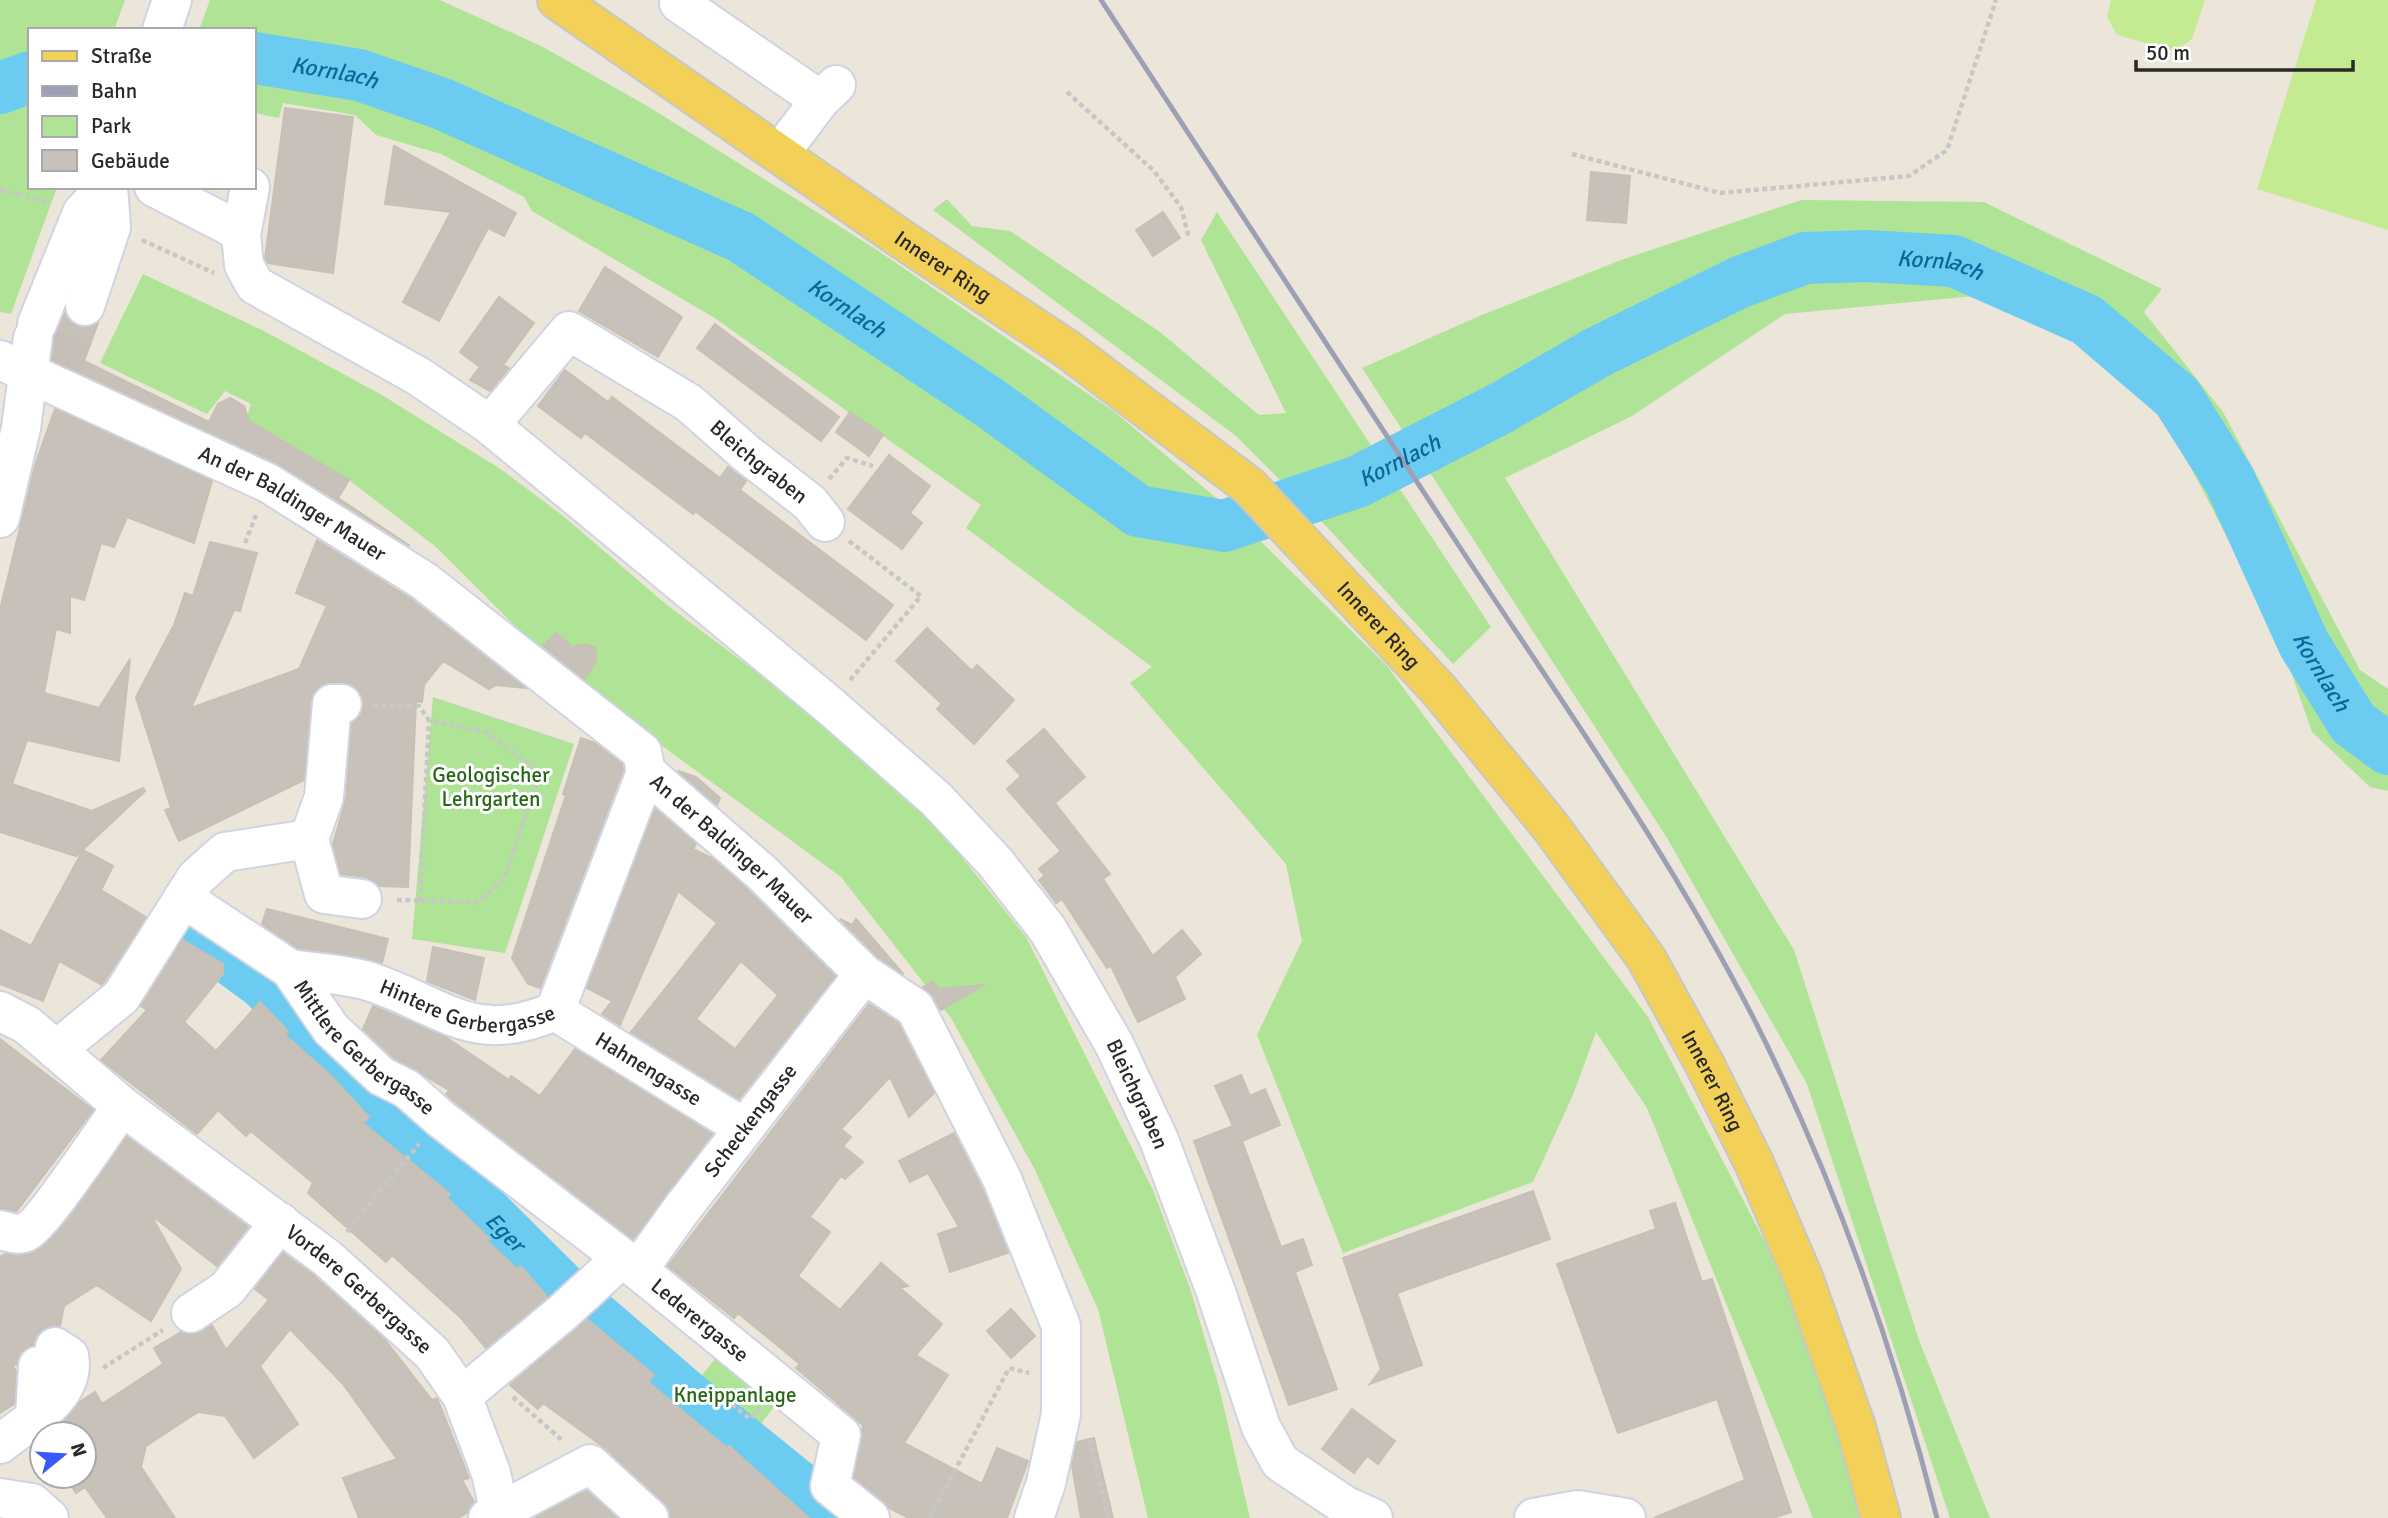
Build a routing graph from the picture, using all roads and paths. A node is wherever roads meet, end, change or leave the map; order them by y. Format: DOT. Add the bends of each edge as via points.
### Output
graph roads {
  1 [pos="557,0"];
  2 [pos="1996,0"];
  3 [pos="679,3"];
  4 [pos="1067,92"];
  5 [pos="780,153"];
  6 [pos="1572,154"];
  7 [pos="105,189"];
  8 [pos="107,189"];
  9 [pos="158,189"];
  10 [pos="250,189"];
  11 [pos="0,191"];
  12 [pos="54,204"];
  13 [pos="111,227"];
  14 [pos="241,234"];
  15 [pos="1189,238"];
  16 [pos="255,285"];
  17 [pos="85,306"];
  18 [pos="35,358"];
  19 [pos="490,425"];
  20 [pos="873,466"];
  21 [pos="817,512"];
  22 [pos="0,518"];
  23 [pos="342,704"];
  24 [pos="829,705"];
  25 [pos="429,720"];
  26 [pos="646,772"];
  27 [pos="309,839"];
  28 [pos="183,898"];
  29 [pos="362,899"];
  30 [pos="420,901"];
  31 [pos="290,969"];
  32 [pos="864,974"];
  33 [pos="0,1011"];
  34 [pos="555,1011"];
  35 [pos="56,1050"];
  36 [pos="122,1107"];
  37 [pos="744,1128"];
  38 [pos="405,1159"];
  39 [pos="574,1220"];
  40 [pos="280,1222"];
  41 [pos="0,1230"];
  42 [pos="327,1258"];
  43 [pos="630,1264"];
  44 [pos="177,1322"];
  45 [pos="47,1381"];
  46 [pos="475,1386"];
  47 [pos="1063,1398"];
  48 [pos="0,1444"];
  49 [pos="590,1464"];
  50 [pos="0,1498"];
  51 [pos="496,1516"];
  52 [pos="1619,1516"];
  53 [pos="49,1518"];
  54 [pos="649,1518"];
  55 [pos="870,1518"];
  56 [pos="930,1518"];
  57 [pos="1034,1518"];
  58 [pos="1373,1518"];
  59 [pos="1534,1518"];
  60 [pos="1881,1518"];
  1 -- 5 [label="main road, Innerer Ring"];
  2 -- 6 [label="path" via="1947,150 1909,176 1720,193"];
  3 -- 5 [label="street" via="828,93"];
  4 -- 15 [label="path" via="1154,171 1181,206"];
  5 -- 60 [label="main road, Innerer Ring" via="1067,349 1249,486 1439,690 1550,826 1646,958 1749,1152 1803,1277 1856,1427"];
  7 -- 18 [label="street" via="82,213"];
  8 -- 13 [label="street"];
  9 -- 14 [label="street"];
  10 -- 14 [label="street"];
  11 -- 12 [label="path"];
  13 -- 16 [label="path" via="207,271"];
  13 -- 17 [label="street"];
  14 -- 16 [label="street" via="244,265"];
  16 -- 19 [label="street, Bleichgraben" via="418,376"];
  18 -- 22 [label="street"];
  18 -- 26 [label="street, An der Baldinger Mauer" via="268,483 425,581 642,752"];
  19 -- 21 [label="street, Bleichgraben" via="569,331 689,402"];
  19 -- 24 [label="street, Bleichgraben"];
  20 -- 21 [label="path" via="847,458"];
  21 -- 24 [label="path, Bleichgraben" via="921,596"];
  23 -- 25 [label="path" via="419,706"];
  23 -- 27 [label="street" via="332,704 324,797"];
  24 -- 58 [label="street, Bleichgraben" via="936,799 995,862 1048,930 1114,1044 1160,1140 1261,1427 1280,1462"];
  25 -- 30 [label="path"];
  25 -- 30 [label="path" via="486,732 532,766 536,784 504,879 477,902"];
  26 -- 32 [label="street, An der Baldinger Mauer" via="761,872"];
  26 -- 34 [label="street, Hintere Gerbergasse"];
  27 -- 28 [label="street" via="225,852"];
  27 -- 29 [label="street" via="324,894"];
  28 -- 31 [label="street, Mittlere Gerbergasse"];
  28 -- 35 [label="street" via="121,997"];
  29 -- 30 [label="path"];
  31 -- 34 [label="street, Hintere Gerbergasse" via="370,982 467,1023 529,1023"];
  31 -- 39 [label="street, Mittlere Gerbergasse" via="331,1029 380,1076 407,1089"];
  32 -- 37 [label="street, Scheckengasse"];
  32 -- 47 [label="street, An der Baldinger Mauer" via="915,1008 1002,1180 1061,1326"];
  33 -- 35 [label="street, Vordere Gerbergasse" via="27,1025"];
  34 -- 37 [label="street, Hahnengasse"];
  35 -- 36 [label="street, Vordere Gerbergasse"];
  36 -- 40 [label="street, Vordere Gerbergasse"];
  36 -- 41 [label="street" via="28,1232"];
  37 -- 43 [label="street, Scheckengasse"];
  38 -- 42 [label="path"];
  39 -- 43 [label="street, Lederergasse"];
  40 -- 42 [label="street, Vordere Gerbergasse"];
  40 -- 44 [label="street" via="227,1289"];
  42 -- 46 [label="street, Vordere Gerbergasse"];
  43 -- 46 [label="street, Scheckengasse" via="575,1301"];
  43 -- 55 [label="street, Lederergasse" via="841,1436 830,1486"];
  44 -- 45 [label="path"];
  45 -- 48 [label="street"];
  46 -- 49 [label="path"];
  46 -- 51 [label="street, Vordere Gerbergasse"];
  47 -- 56 [label="path" via="1009,1368"];
  47 -- 57 [label="street, An der Baldinger Mauer"];
  49 -- 51 [label="street, Vordere Gerbergasse"];
  49 -- 54 [label="street"];
  50 -- 53 [label="street" via="33,1503"];
  52 -- 59 [label="street" via="1578,1510"];
}
